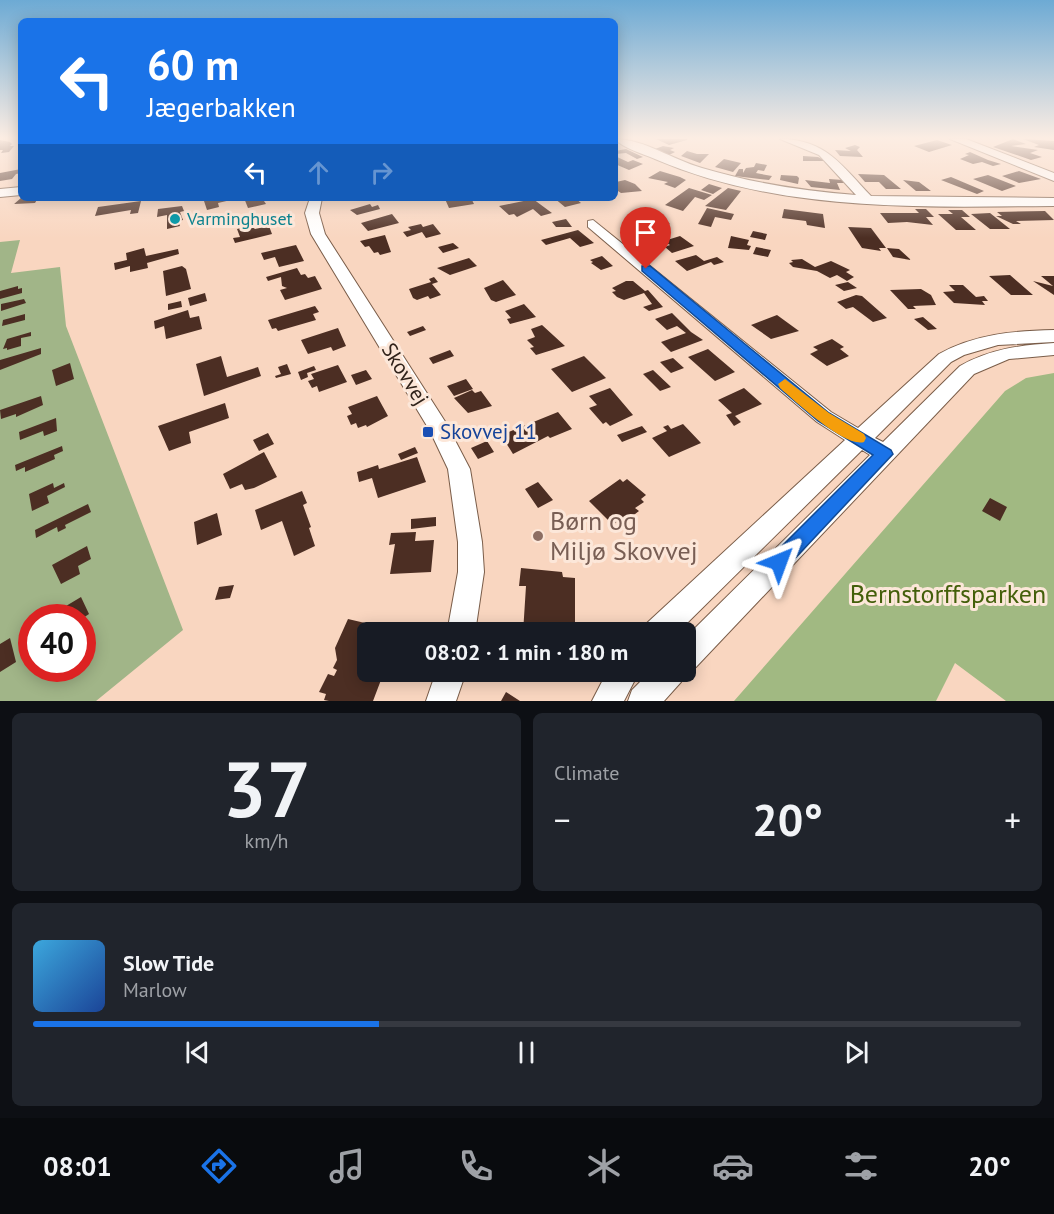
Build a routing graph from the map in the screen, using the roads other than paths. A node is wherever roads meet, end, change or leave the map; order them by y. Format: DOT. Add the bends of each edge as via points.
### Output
graph roads {
  1 [pos="705,172"];
  2 [pos="841,172"];
  3 [pos="18,190"];
  4 [pos="0,193"];
  5 [pos="315,201"];
  6 [pos="870,202"];
  7 [pos="1054,202"];
  8 [pos="593,224"];
  9 [pos="1054,336"];
  10 [pos="1054,349"];
  11 [pos="860,439"];
  12 [pos="885,454"];
  13 [pos="463,622"];
  14 [pos="669,622"];
  15 [pos="696,647"];
  16 [pos="448,682"];
  17 [pos="618,682"];
  18 [pos="661,682"];
  19 [pos="441,701"];
  20 [pos="607,701"];
  21 [pos="643,701"];
  1 -- 6 [label="street" via="751,185"];
  2 -- 6 [label="street"];
  3 -- 4 [label="street"];
  5 -- 13 [label="street, Skovvej" via="312,213 318,234 459,469 471,572"];
  6 -- 7 [label="street"];
  8 -- 11 [label="street" via="824,417"];
  9 -- 11 [label="street" via="999,338 953,353"];
  10 -- 12 [label="street" via="1009,353 975,365"];
  11 -- 12 [label="street"];
  11 -- 14 [label="street"];
  12 -- 15 [label="street"];
  16 -- 19 [label="street"];
  17 -- 20 [label="street"];
  18 -- 21 [label="street"];
}
